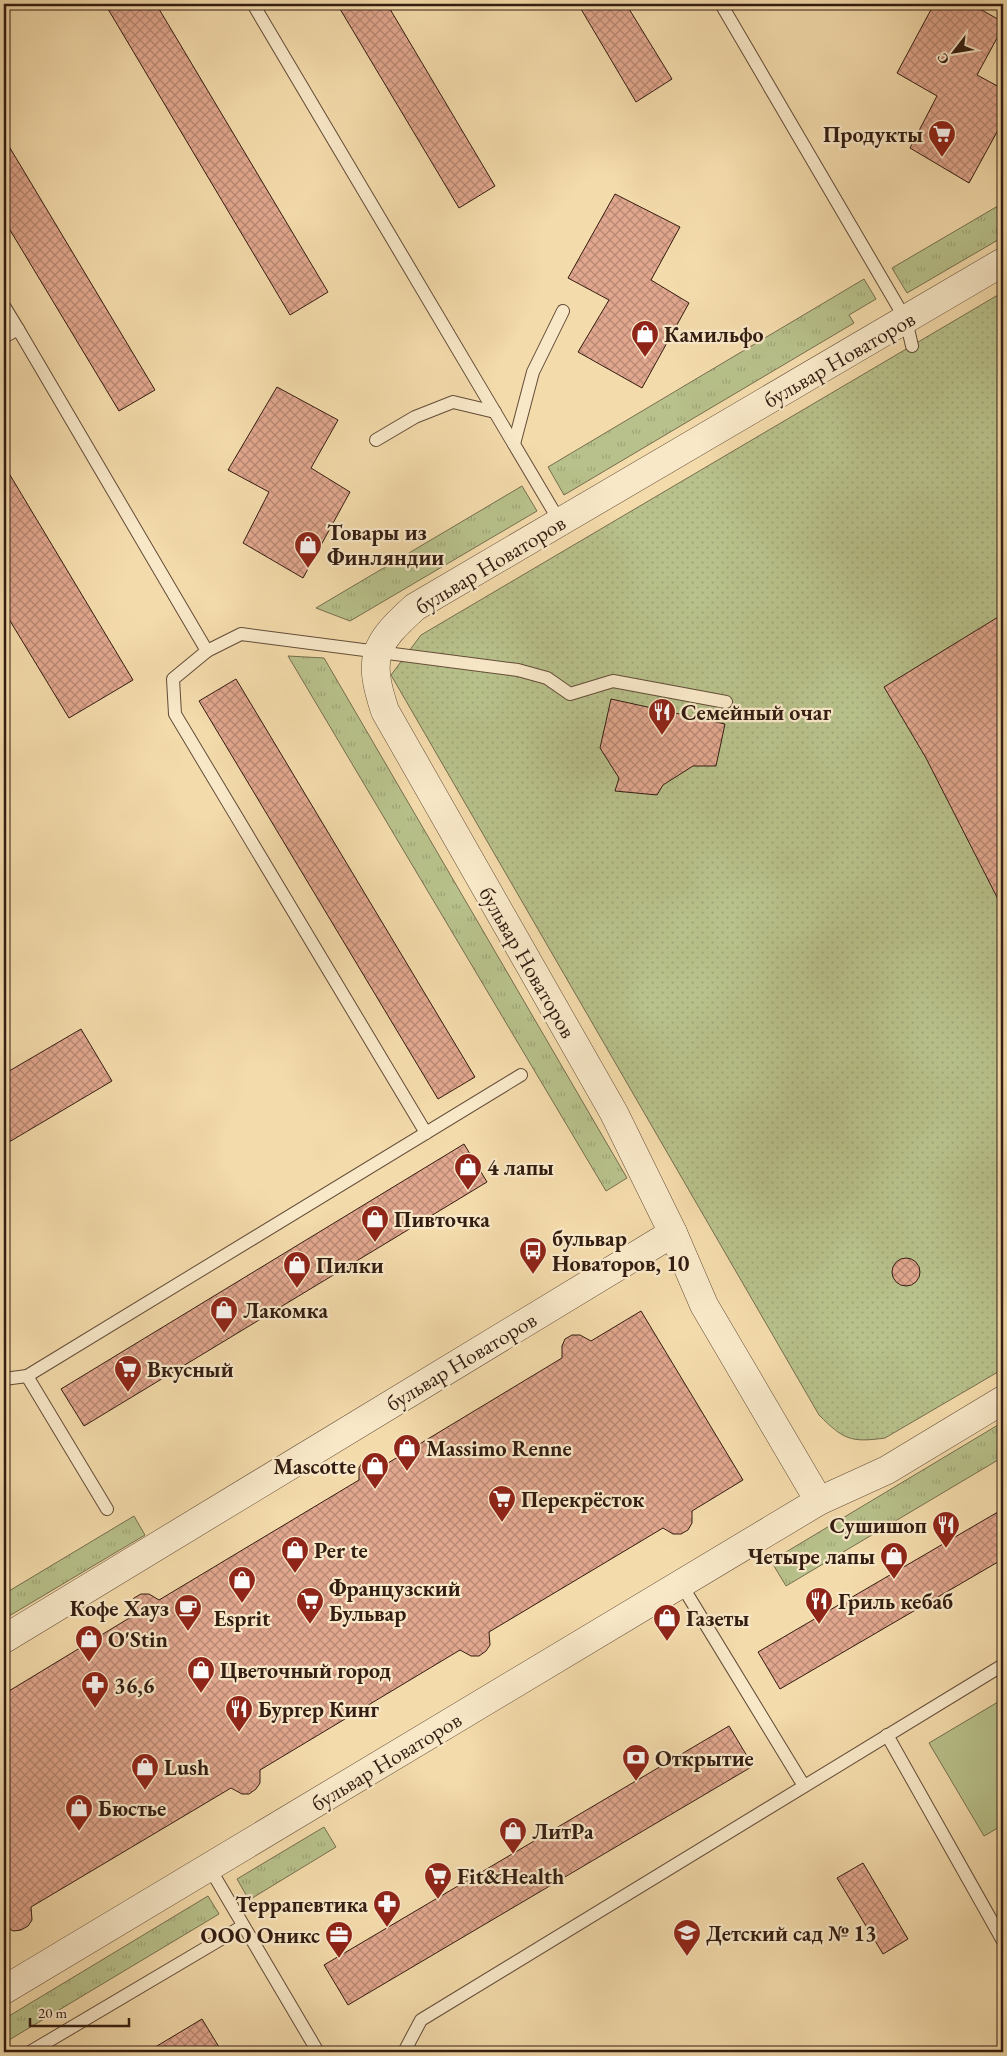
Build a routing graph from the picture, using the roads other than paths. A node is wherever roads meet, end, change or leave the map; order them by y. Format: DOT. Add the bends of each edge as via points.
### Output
graph roads {
  1 [pos="253,4"];
  2 [pos="721,4"];
  3 [pos="1003,262"];
  4 [pos="4,306"];
  5 [pos="563,311"];
  6 [pos="906,320"];
  7 [pos="18,329"];
  8 [pos="4,338"];
  9 [pos="912,346"];
  10 [pos="495,412"];
  11 [pos="376,440"];
  12 [pos="514,444"];
  13 [pos="560,522"];
  14 [pos="207,651"];
  15 [pos="377,652"];
  16 [pos="726,702"];
  17 [pos="521,1075"];
  18 [pos="426,1133"];
  19 [pos="672,1233"];
  20 [pos="26,1376"];
  21 [pos="4,1379"];
  22 [pos="1003,1400"];
  23 [pos="819,1501"];
  24 [pos="107,1509"];
  25 [pos="682,1584"];
  26 [pos="4,1639"];
  27 [pos="1003,1665"];
  28 [pos="887,1735"];
  29 [pos="804,1786"];
  30 [pos="209,1867"];
  31 [pos="244,1926"];
  32 [pos="1003,1941"];
  33 [pos="4,1990"];
  34 [pos="30,2052"];
  35 [pos="318,2052"];
  36 [pos="404,2052"];
  1 -- 10 [label="lane"];
  2 -- 6 [label="lane"];
  3 -- 6 [label="street, бульвар Новаторов"];
  4 -- 7 [label="lane"];
  5 -- 12 [label="lane" via="532,372"];
  6 -- 9 [label="lane"];
  6 -- 13 [label="street, бульвар Новаторов"];
  7 -- 8 [label="lane"];
  7 -- 14 [label="lane"];
  10 -- 11 [label="lane" via="453,402 415,417"];
  10 -- 12 [label="lane"];
  12 -- 13 [label="lane"];
  13 -- 15 [label="street, бульвар Новаторов" via="415,607 390,630"];
  14 -- 15 [label="lane" via="241,634"];
  14 -- 18 [label="lane" via="173,679 175,714"];
  15 -- 16 [label="lane" via="518,670 547,678 570,694 613,681"];
  15 -- 19 [label="street, бульвар Новаторов" via="375,681 385,711 614,1112"];
  17 -- 18 [label="lane"];
  18 -- 20 [label="lane"];
  19 -- 23 [label="street" via="704,1305"];
  19 -- 26 [label="street, бульвар Новаторов"];
  20 -- 21 [label="lane"];
  20 -- 24 [label="lane"];
  22 -- 23 [label="street, бульвар Новаторов" via="887,1470"];
  23 -- 25 [label="street, бульвар Новаторов"];
  25 -- 29 [label="lane"];
  25 -- 30 [label="street, бульвар Новаторов"];
  27 -- 28 [label="lane"];
  28 -- 29 [label="lane"];
  28 -- 32 [label="lane"];
  29 -- 36 [label="lane" via="420,2020"];
  30 -- 31 [label="lane"];
  30 -- 33 [label="street, бульвар Новаторов"];
  31 -- 34 [label="lane"];
  31 -- 35 [label="lane"];
}
